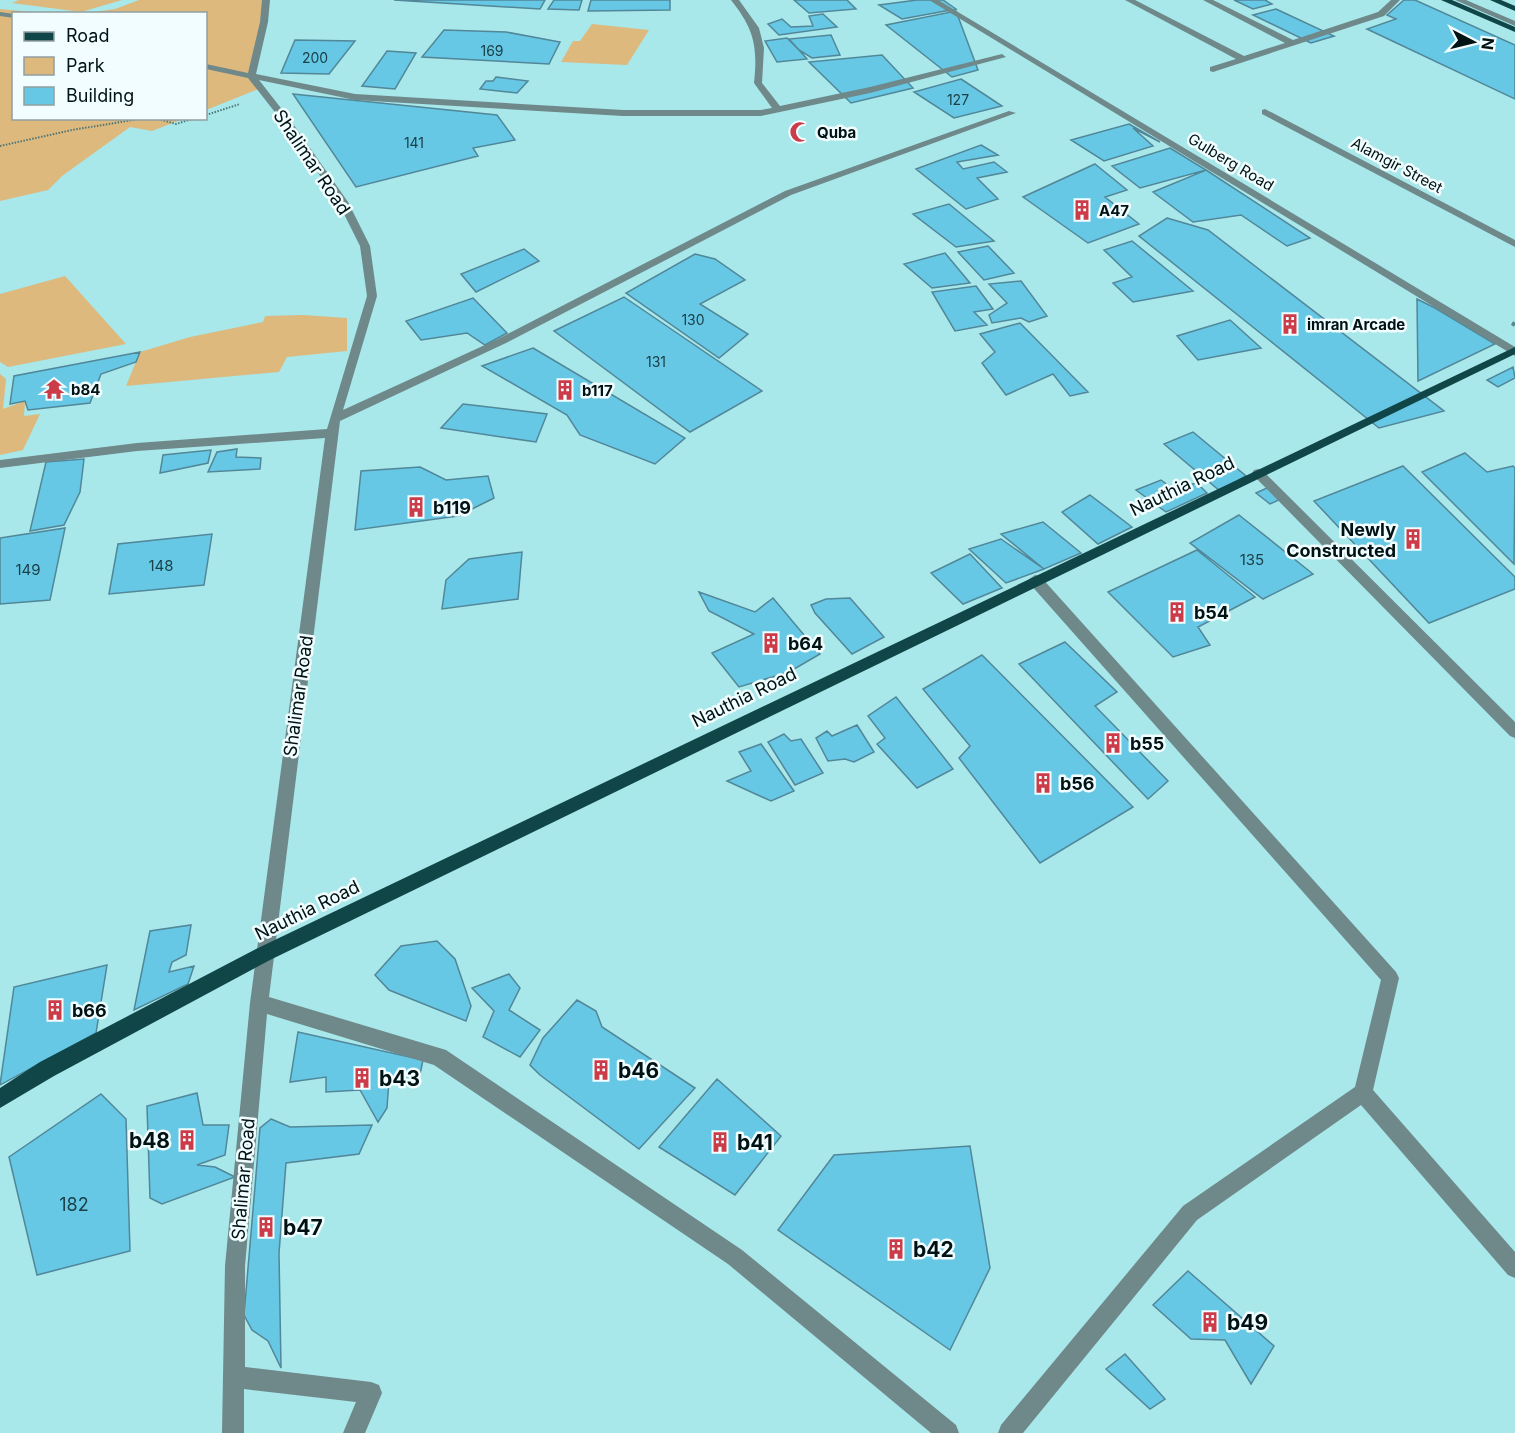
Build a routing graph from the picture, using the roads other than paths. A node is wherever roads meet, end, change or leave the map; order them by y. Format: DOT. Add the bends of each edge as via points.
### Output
graph roads {
  1 [pos="266,0"];
  2 [pos="735,0"];
  3 [pos="933,0"];
  4 [pos="1130,0"];
  5 [pos="1207,0"];
  6 [pos="1396,0"];
  7 [pos="1445,0"];
  8 [pos="1459,0"];
  9 [pos="1494,0"];
  10 [pos="1513,7"];
  11 [pos="1515,24"];
  12 [pos="1515,30"];
  13 [pos="1292,43"];
  14 [pos="1002,57"];
  15 [pos="1243,59"];
  16 [pos="207,67"];
  17 [pos="1213,69"];
  18 [pos="251,76"];
  19 [pos="778,110"];
  20 [pos="1265,112"];
  21 [pos="1011,113"];
  22 [pos="1515,244"];
  23 [pos="1515,351"];
  24 [pos="334,419"];
  25 [pos="333,433"];
  26 [pos="0,464"];
  27 [pos="1258,473"];
  28 [pos="1035,580"];
  29 [pos="1515,732"];
  30 [pos="264,954"];
  31 [pos="259,1003"];
  32 [pos="1363,1093"];
  33 [pos="0,1099"];
  34 [pos="1515,1268"];
  35 [pos="234,1377"];
  36 [pos="233,1433"];
  37 [pos="354,1433"];
  38 [pos="948,1433"];
  39 [pos="1009,1433"];
  1 -- 18 [label="street"];
  2 -- 19 [label="street" via="755,24 758,83"];
  3 -- 23 [label="street, Gulberg Road"];
  4 -- 15 [label="street"];
  5 -- 13 [label="street"];
  6 -- 13 [label="street" via="1381,14"];
  7 -- 12 [label="main road"];
  8 -- 11 [label="street"];
  9 -- 10 [label="main road"];
  13 -- 15 [label="street"];
  14 -- 19 [label="street"];
  15 -- 17 [label="street"];
  16 -- 18 [label="street"];
  18 -- 19 [label="street" via="355,97 489,106 623,113"];
  18 -- 24 [label="street, Shalimar Road" via="343,202 364,246 372,296"];
  20 -- 22 [label="street, Alamgir Street"];
  21 -- 24 [label="street" via="788,193 502,341"];
  23 -- 27 [label="main road, Nauthia Road"];
  24 -- 25 [label="street, Shalimar Road"];
  25 -- 26 [label="street" via="137,447"];
  25 -- 30 [label="street, Shalimar Road"];
  27 -- 28 [label="main road, Nauthia Road"];
  27 -- 29 [label="street"];
  28 -- 30 [label="main road, Nauthia Road"];
  28 -- 32 [label="street" via="1390,978"];
  30 -- 31 [label="street, Shalimar Road"];
  30 -- 33 [label="main road, Nauthia Road" via="47,1069"];
  31 -- 35 [label="street, Shalimar Road" via="235,1266"];
  31 -- 38 [label="street" via="439,1057 735,1257"];
  32 -- 34 [label="street"];
  32 -- 39 [label="street" via="1190,1213"];
  35 -- 36 [label="street, Shalimar Road"];
  35 -- 37 [label="street" via="370,1393"];
}
